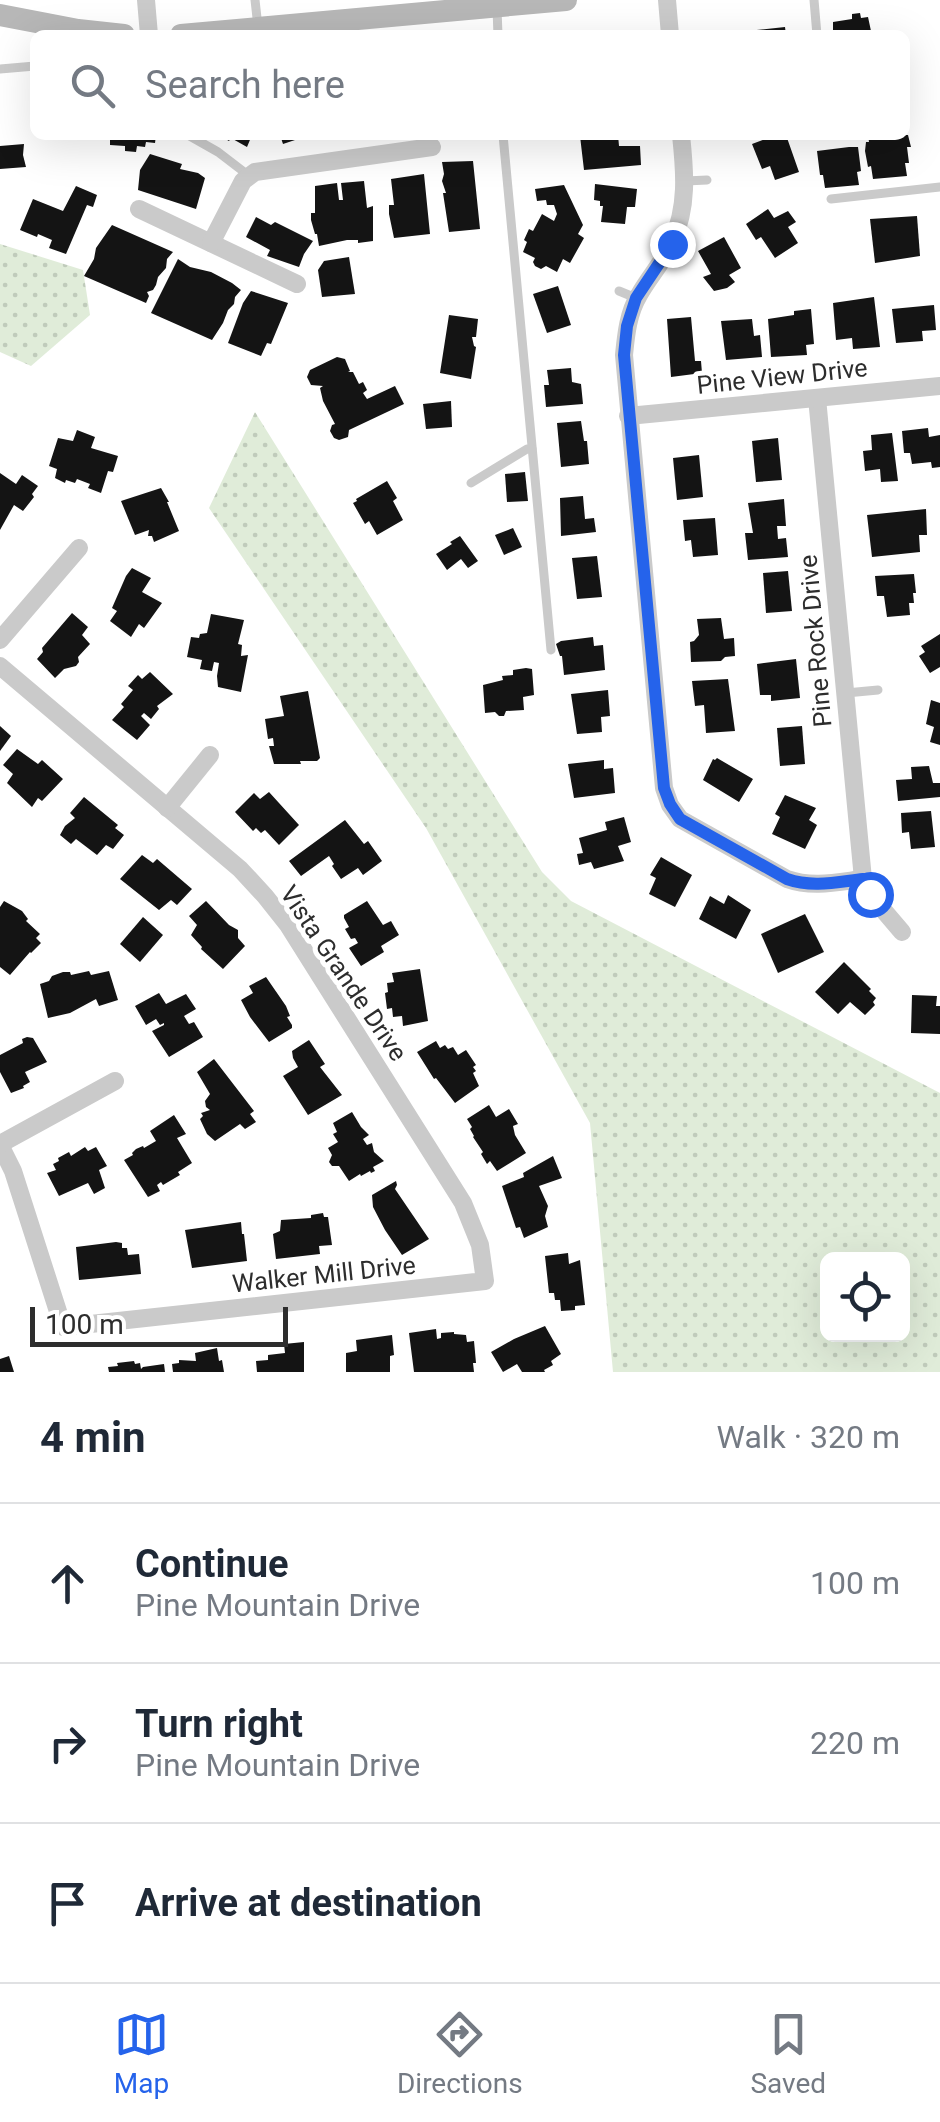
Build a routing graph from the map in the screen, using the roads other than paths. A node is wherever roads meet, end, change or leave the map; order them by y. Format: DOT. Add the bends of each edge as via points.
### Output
graph roads {
  1 [pos="146,0"];
  2 [pos="255,0"];
  3 [pos="566,0"];
  4 [pos="666,0"];
  5 [pos="814,0"];
  6 [pos="497,6"];
  7 [pos="0,14"];
  8 [pos="400,16"];
  9 [pos="258,28"];
  10 [pos="85,30"];
  11 [pos="149,30"];
  12 [pos="236,30"];
  13 [pos="498,30"];
  14 [pos="669,30"];
  15 [pos="817,30"];
  16 [pos="30,67"];
  17 [pos="0,70"];
  18 [pos="197,140"];
  19 [pos="503,140"];
  20 [pos="682,140"];
  21 [pos="404,143"];
  22 [pos="432,148"];
  23 [pos="248,175"];
  24 [pos="708,180"];
  25 [pos="686,181"];
  26 [pos="940,188"];
  27 [pos="832,199"];
  28 [pos="139,209"];
  29 [pos="212,244"];
  30 [pos="297,284"];
  31 [pos="940,386"];
  32 [pos="817,398"];
  33 [pos="628,416"];
  34 [pos="532,449"];
  35 [pos="471,483"];
  36 [pos="79,548"];
  37 [pos="0,640"];
  38 [pos="551,650"];
  39 [pos="0,666"];
  40 [pos="878,690"];
  41 [pos="846,693"];
  42 [pos="210,755"];
  43 [pos="167,808"];
  44 [pos="863,879"];
  45 [pos="902,932"];
  46 [pos="115,1081"];
  47 [pos="0,1144"];
  48 [pos="485,1281"];
  1 -- 11 [label="street"];
  2 -- 9 [label="lane"];
  3 -- 6 [label="main road"];
  4 -- 14 [label="street"];
  5 -- 15 [label="lane"];
  6 -- 8 [label="main road"];
  6 -- 13 [label="lane"];
  7 -- 10 [label="main road"];
  8 -- 9 [label="main road"];
  9 -- 12 [label="main road"];
  16 -- 17 [label="lane"];
  18 -- 23 [label="lane"];
  19 -- 34 [label="lane"];
  20 -- 25 [label="street"];
  21 -- 22 [label="street"];
  21 -- 23 [label="street"];
  23 -- 29 [label="street"];
  24 -- 25 [label="lane"];
  25 -- 33 [label="street" via="672,244 628,295"];
  26 -- 27 [label="lane"];
  28 -- 29 [label="street"];
  29 -- 30 [label="street"];
  31 -- 32 [label="street, Pine View Drive"];
  32 -- 33 [label="street, Pine View Drive"];
  32 -- 41 [label="street, Pine Rock Drive"];
  33 -- 44 [label="street" via="670,804 680,819 787,879"];
  34 -- 35 [label="lane"];
  34 -- 38 [label="lane"];
  36 -- 37 [label="street"];
  39 -- 43 [label="street, Vista Grande Drive"];
  40 -- 41 [label="lane"];
  41 -- 44 [label="street, Pine Rock Drive"];
  42 -- 43 [label="street"];
  43 -- 48 [label="street, Vista Grande Drive" via="240,869 288,925 463,1203 480,1244"];
  44 -- 45 [label="street"];
  46 -- 47 [label="street"];
  47 -- 48 [label="street, Walker Mill Drive" via="63,1327"];
}
